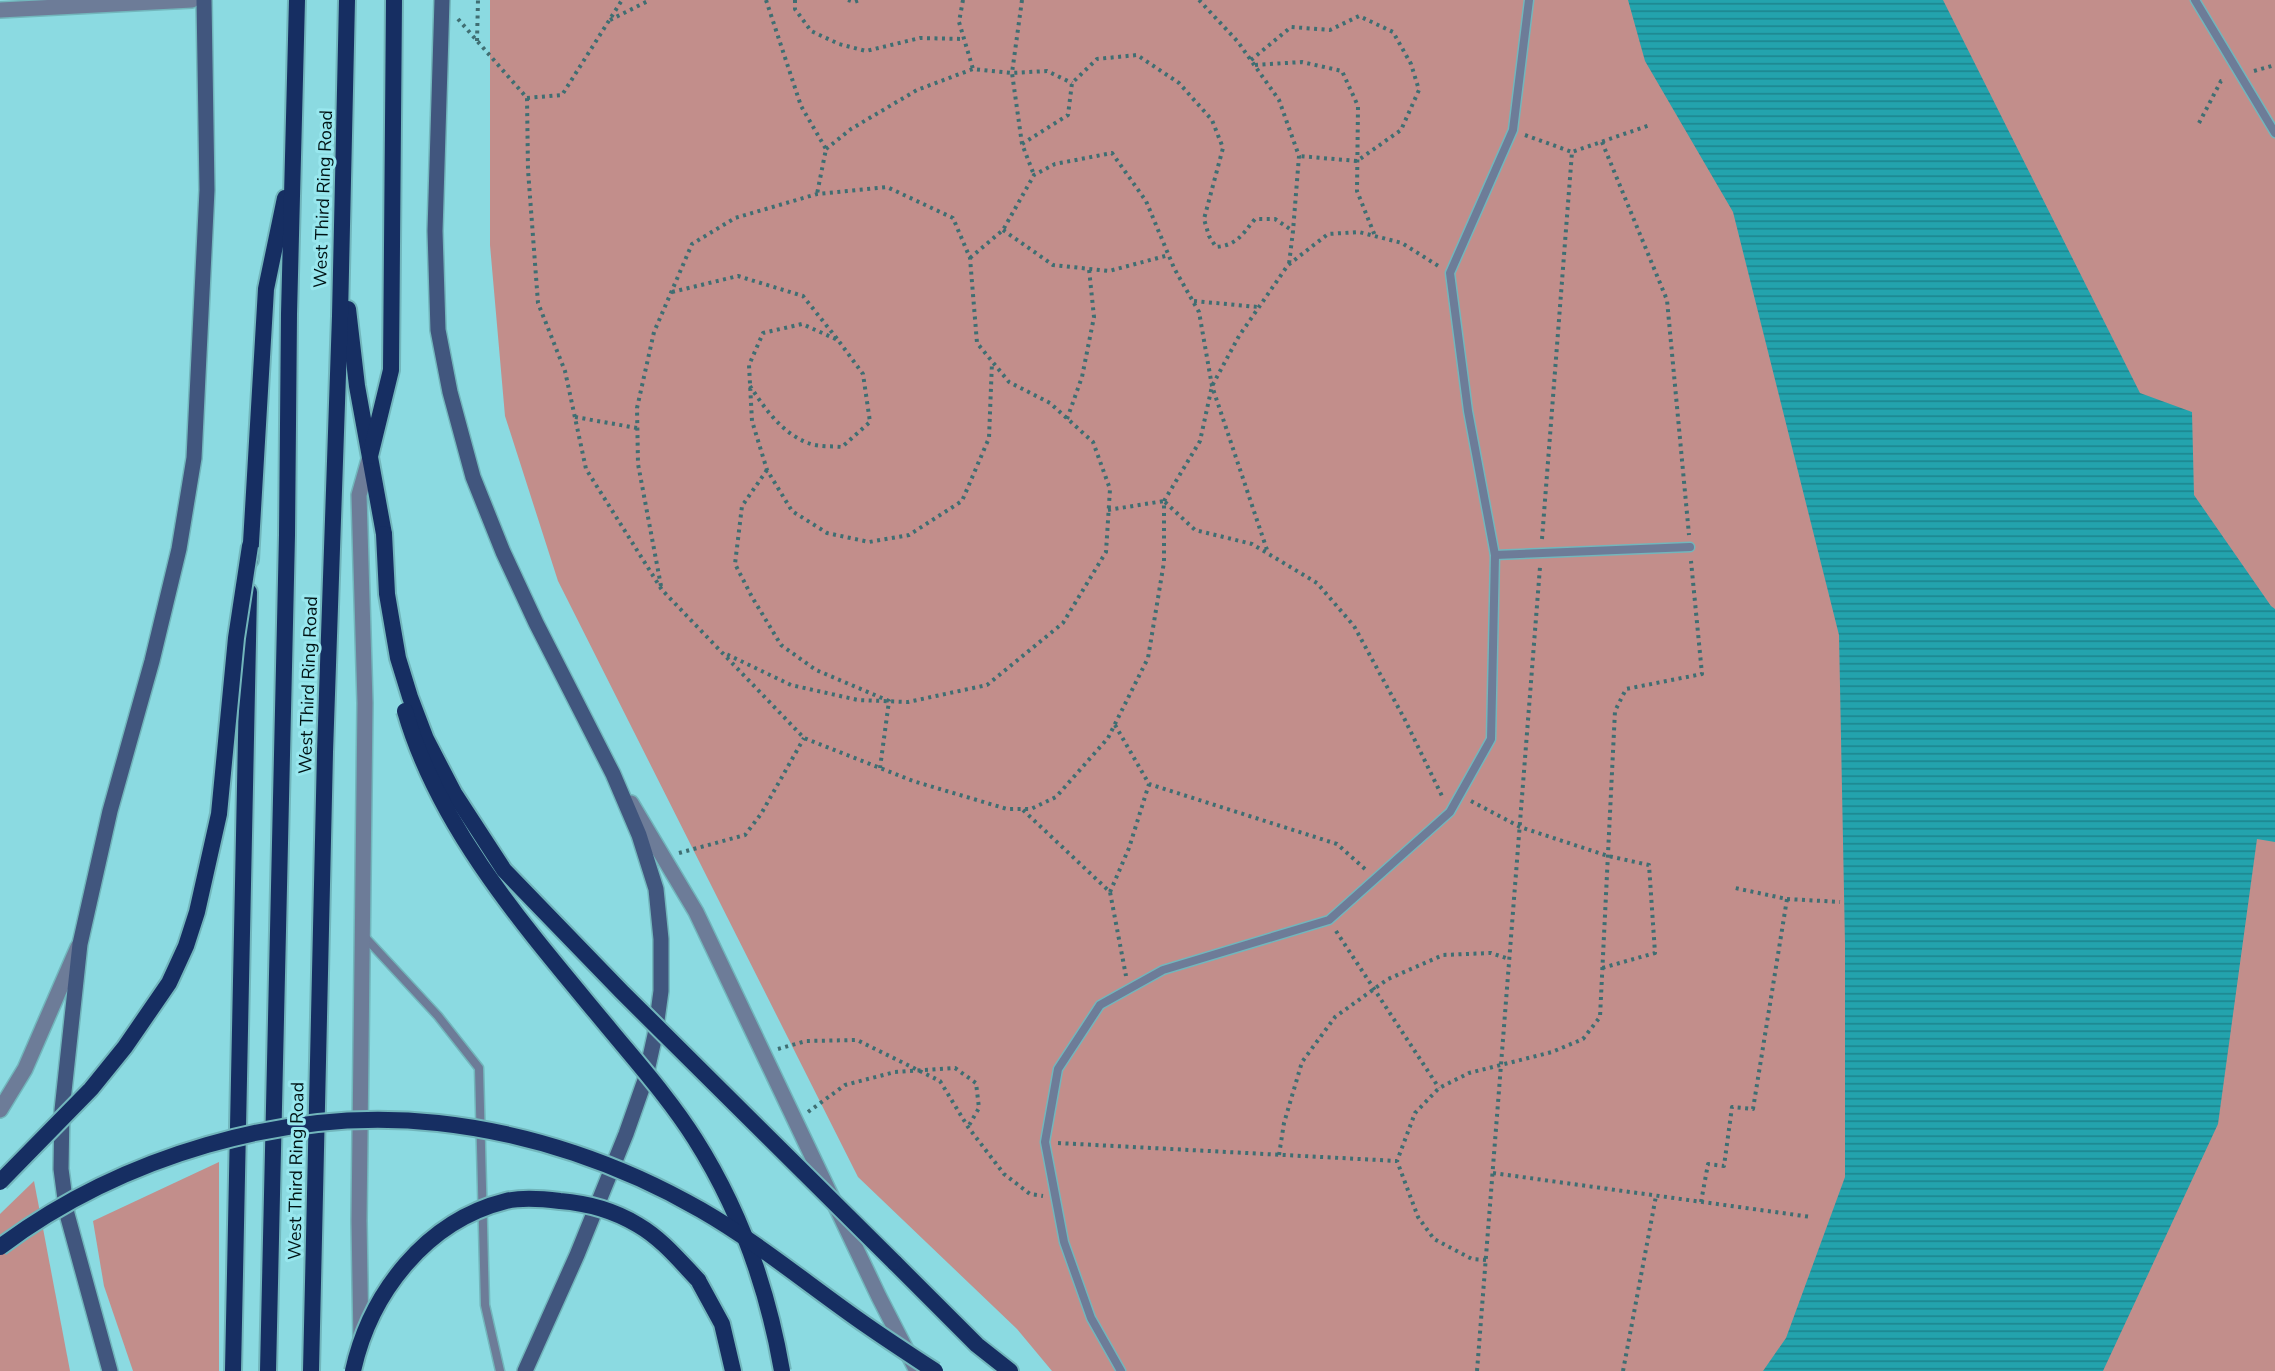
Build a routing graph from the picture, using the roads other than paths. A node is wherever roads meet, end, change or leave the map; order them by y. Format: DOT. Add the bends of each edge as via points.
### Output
graph roads {
  1 [pos="192,0"];
  2 [pos="204,0"];
  3 [pos="297,0"];
  4 [pos="347,0"];
  5 [pos="394,0"];
  6 [pos="442,0"];
  7 [pos="1529,0"];
  8 [pos="2195,0"];
  9 [pos="0,10"];
  10 [pos="2275,132"];
  11 [pos="294,153"];
  12 [pos="342,249"];
  13 [pos="370,456"];
  14 [pos="250,546"];
  15 [pos="1690,547"];
  16 [pos="1495,555"];
  17 [pos="387,594"];
  18 [pos="613,774"];
  19 [pos="362,934"];
  20 [pos="80,944"];
  21 [pos="0,1110"];
  22 [pos="0,1182"];
  23 [pos="0,1248"];
  24 [pos="110,1371"];
  25 [pos="233,1371"];
  26 [pos="268,1371"];
  27 [pos="311,1371"];
  28 [pos="353,1371"];
  29 [pos="361,1371"];
  30 [pos="500,1371"];
  31 [pos="525,1371"];
  32 [pos="733,1371"];
  33 [pos="782,1371"];
  34 [pos="917,1371"];
  35 [pos="935,1371"];
  36 [pos="1010,1371"];
  37 [pos="1121,1371"];
  1 -- 9 [label="street"];
  2 -- 20 [label="main road" via="207,190 194,458 177,561 110,811"];
  3 -- 11 [label="highway, West Third Ring Road"];
  4 -- 12 [label="highway, West Third Ring Road"];
  5 -- 13 [label="highway" via="391,370"];
  6 -- 18 [label="main road" via="435,231 438,330 450,392 473,477 503,552"];
  7 -- 16 [label="lane" via="1513,130 1450,273 1468,411"];
  8 -- 10 [label="lane"];
  11 -- 14 [label="highway" via="266,289"];
  11 -- 26 [label="highway, West Third Ring Road"];
  12 -- 13 [label="highway" via="357,386"];
  12 -- 27 [label="highway, West Third Ring Road" via="331,534"];
  13 -- 17 [label="highway, bridge" via="384,534"];
  13 -- 19 [label="street" via="359,495 364,703"];
  14 -- 22 [label="highway, bridge" via="236,638 219,814 186,946 169,983 125,1047 91,1089"];
  14 -- 25 [label="highway, bridge"];
  15 -- 16 [label="lane"];
  16 -- 37 [label="lane" via="1491,739 1450,812 1329,920 1163,970 1100,1005 1058,1069 1045,1142 1064,1242 1091,1318"];
  17 -- 33 [label="highway, bridge" via="399,690 412,736 446,808 471,850 546,951 659,1088 695,1140 732,1208 757,1269 769,1305"];
  17 -- 36 [label="highway, bridge" via="398,658 426,740 454,793 504,870 976,1345"];
  18 -- 31 [label="main road" via="639,835 656,890 661,939 657,1024 645,1080 626,1134"];
  18 -- 34 [label="street" via="696,912"];
  19 -- 29 [label="street"];
  19 -- 30 [label="lane" via="438,1016 479,1068 485,1305"];
  20 -- 21 [label="street" via="25,1069"];
  20 -- 24 [label="main road" via="62,1110 61,1169 67,1215"];
  23 -- 35 [label="highway, bridge" via="85,1193 162,1159 205,1146 252,1133 335,1122 437,1122 503,1133 580,1155 658,1188 701,1210 784,1264"];
  28 -- 32 [label="highway, bridge" via="358,1347 375,1308 400,1269 430,1240 473,1212 508,1200 543,1199 585,1203 637,1224 667,1246 698,1280 722,1324"];
}
